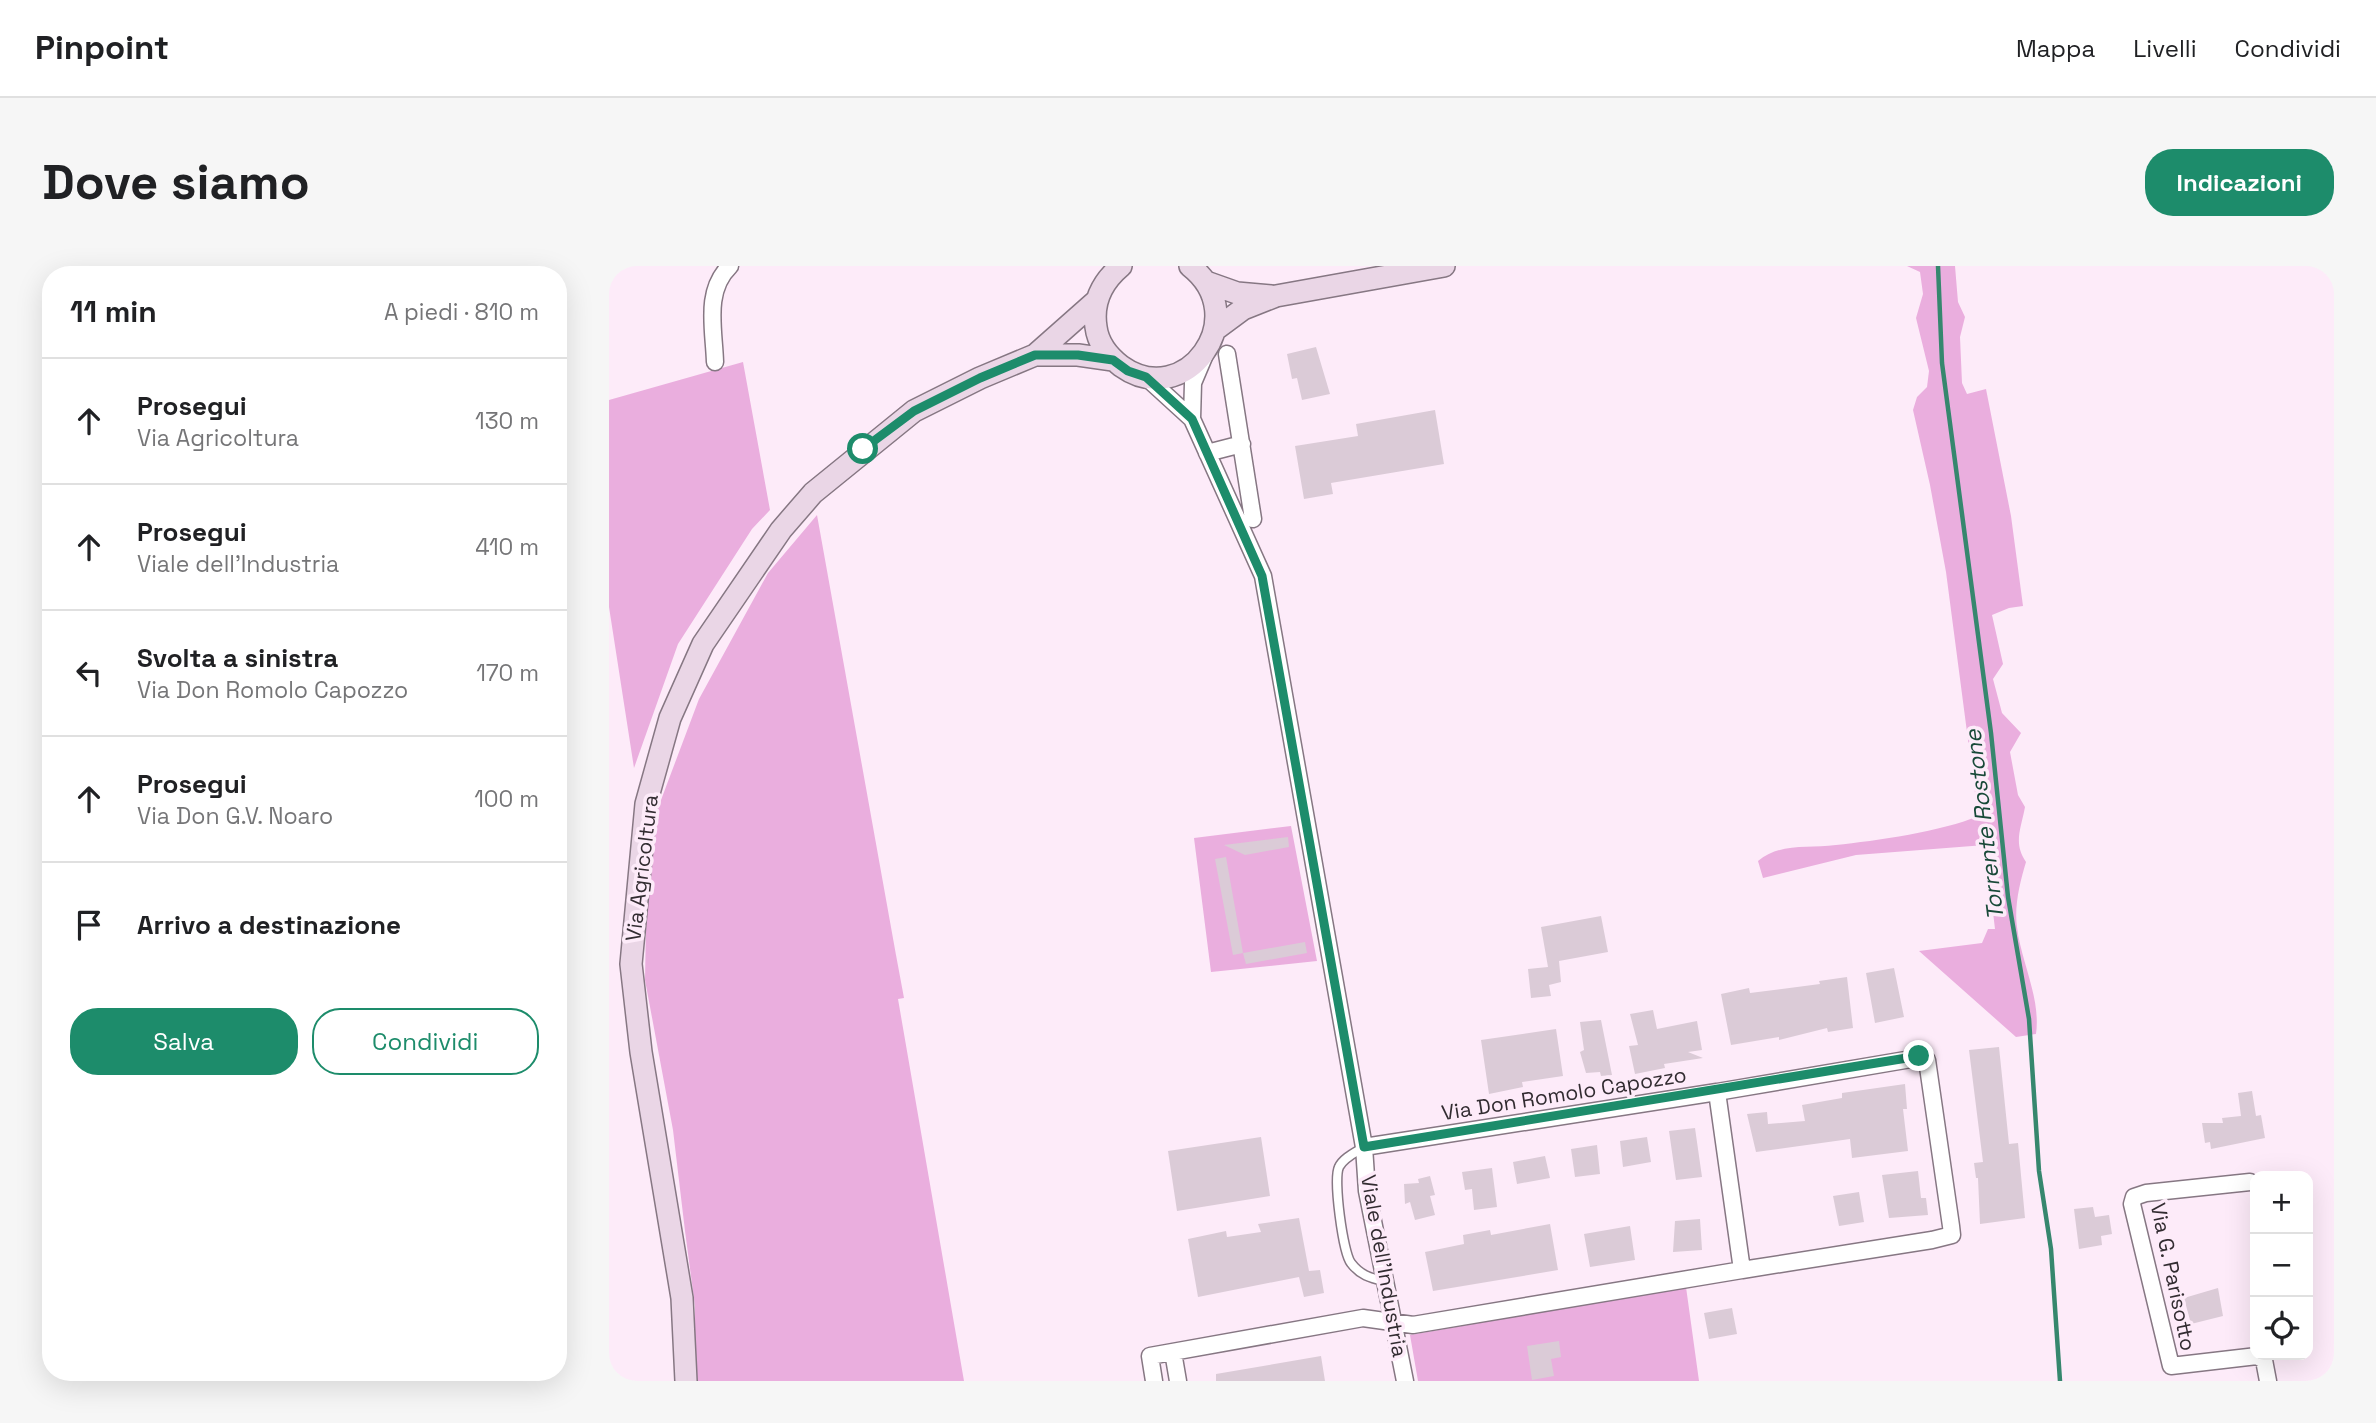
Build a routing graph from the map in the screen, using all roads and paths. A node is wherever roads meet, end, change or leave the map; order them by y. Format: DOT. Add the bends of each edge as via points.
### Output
graph roads {
  1 [pos="730,266"];
  2 [pos="1121,266"];
  3 [pos="1190,266"];
  4 [pos="1444,266"];
  5 [pos="1206,282"];
  6 [pos="1276,296"];
  7 [pos="1096,301"];
  8 [pos="1216,329"];
  9 [pos="1217,352"];
  10 [pos="1035,355"];
  11 [pos="1113,360"];
  12 [pos="715,362"];
  13 [pos="1146,377"];
  14 [pos="1192,419"];
  15 [pos="1242,444"];
  16 [pos="1207,453"];
  17 [pos="1253,519"];
  18 [pos="1717,1092"];
  19 [pos="1364,1147"];
  20 [pos="2250,1182"];
  21 [pos="1742,1270"];
  22 [pos="1384,1281"];
  23 [pos="1395,1323"];
  24 [pos="1173,1352"];
  25 [pos="686,1381"];
  26 [pos="1154,1381"];
  27 [pos="1178,1381"];
  28 [pos="1405,1381"];
  29 [pos="2268,1381"];
  1 -- 12 [label="street" via="718,277 712,298"];
  2 -- 7 [label="main road"];
  3 -- 5 [label="main road"];
  4 -- 6 [label="main road"];
  5 -- 6 [label="main road" via="1237,293"];
  5 -- 8 [label="main road" via="1215,305"];
  6 -- 8 [label="main road" via="1243,309"];
  7 -- 10 [label="main road, Via Agricoltura"];
  7 -- 11 [label="main road" via="1097,333"];
  8 -- 9 [label="main road, Viale dell'Industria"];
  9 -- 13 [label="main road, Viale dell'Industria" via="1180,373"];
  9 -- 14 [label="street, Viale dell'Industria" via="1193,383"];
  9 -- 15 [label="street"];
  10 -- 11 [label="main road, Via Agricoltura"];
  10 -- 25 [label="main road, Via Agricoltura" via="914,411 813,493 781,530 702,644 670,718 646,804 631,964 641,1052 683,1298"];
  11 -- 13 [label="main road, Viale dell'Industria"];
  13 -- 14 [label="street, Viale dell'Industria"];
  14 -- 16 [label="street, Viale dell'Industria"];
  15 -- 16 [label="street"];
  15 -- 17 [label="street"];
  16 -- 19 [label="street, Viale dell'Industria" via="1262,576"];
  18 -- 19 [label="street, Via Don Romolo Capozzo"];
  18 -- 21 [label="street, Via Don Romolo Capozzo"];
  18 -- 21 [label="street" via="1919,1056 1927,1060 1952,1235"];
  19 -- 22 [label="street, Viale dell'Industria" via="1367,1191"];
  19 -- 22 [label="lane" via="1340,1163 1338,1197 1349,1261 1360,1273"];
  20 -- 29 [label="street, Via G. Parisotto" via="2146,1193 2134,1197 2132,1204 2171,1366 2257,1356 2264,1360"];
  21 -- 23 [label="street" via="1413,1325"];
  22 -- 23 [label="street, Viale dell'Industria"];
  23 -- 24 [label="street" via="1363,1318"];
  23 -- 28 [label="street, Viale dell'Industria"];
  24 -- 26 [label="street" via="1150,1356"];
  24 -- 27 [label="street"];
}
